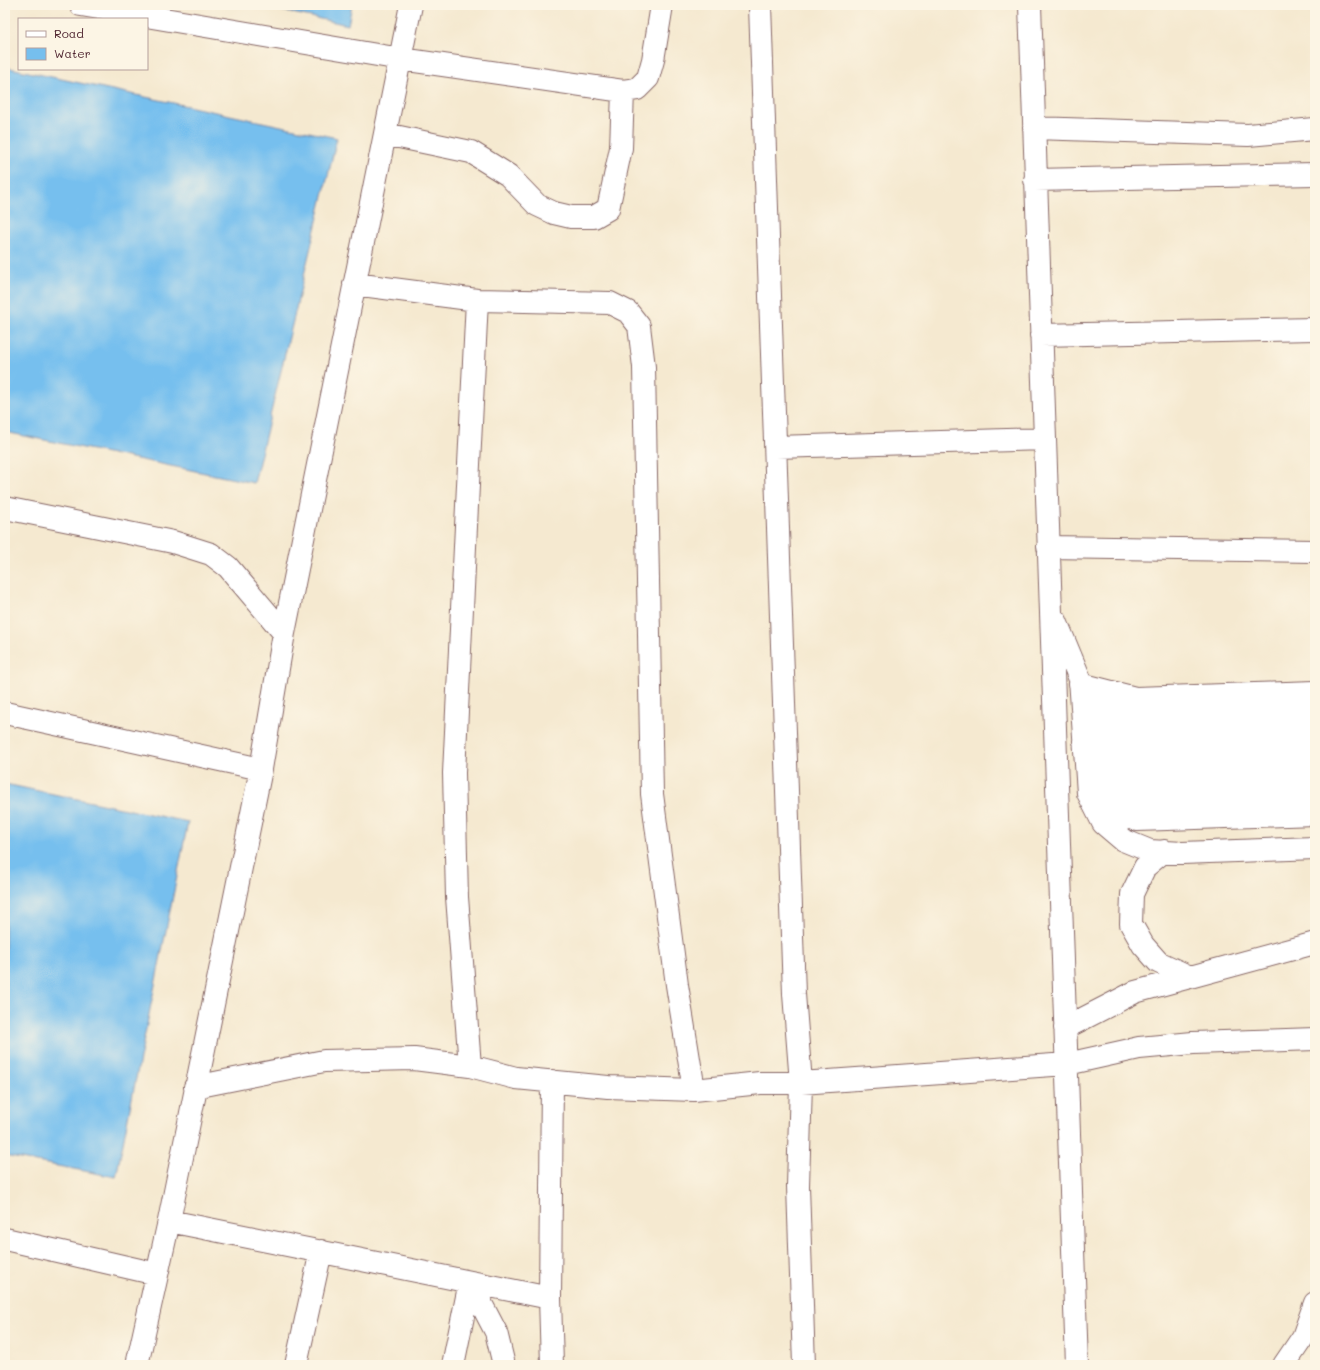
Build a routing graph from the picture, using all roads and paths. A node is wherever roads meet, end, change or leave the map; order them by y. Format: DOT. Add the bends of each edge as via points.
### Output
graph roads {
  1 [pos="81,5"];
  2 [pos="411,5"];
  3 [pos="662,5"];
  4 [pos="760,5"];
  5 [pos="1030,5"];
  6 [pos="401,59"];
  7 [pos="623,91"];
  8 [pos="1034,128"];
  9 [pos="1315,128"];
  10 [pos="385,134"];
  11 [pos="1315,174"];
  12 [pos="1035,180"];
  13 [pos="354,284"];
  14 [pos="477,300"];
  15 [pos="1315,329"];
  16 [pos="1041,335"];
  17 [pos="1044,439"];
  18 [pos="776,447"];
  19 [pos="5,508"];
  20 [pos="1048,547"];
  21 [pos="1315,550"];
  22 [pos="1051,609"];
  23 [pos="284,633"];
  24 [pos="1315,692"];
  25 [pos="1315,710"];
  26 [pos="5,713"];
  27 [pos="1315,727"];
  28 [pos="1315,745"];
  29 [pos="1086,748"];
  30 [pos="1315,761"];
  31 [pos="261,769"];
  32 [pos="1315,779"];
  33 [pos="1315,796"];
  34 [pos="1315,814"];
  35 [pos="1315,848"];
  36 [pos="1164,851"];
  37 [pos="1315,943"];
  38 [pos="1190,977"];
  39 [pos="1065,1028"];
  40 [pos="1315,1039"];
  41 [pos="1067,1064"];
  42 [pos="470,1066"];
  43 [pos="552,1081"];
  44 [pos="801,1083"];
  45 [pos="195,1087"];
  46 [pos="694,1090"];
  47 [pos="168,1221"];
  48 [pos="5,1239"];
  49 [pos="321,1251"];
  50 [pos="157,1274"];
  51 [pos="470,1282"];
  52 [pos="550,1298"];
  53 [pos="1315,1302"];
  54 [pos="137,1365"];
  55 [pos="296,1365"];
  56 [pos="453,1365"];
  57 [pos="504,1365"];
  58 [pos="552,1365"];
  59 [pos="804,1365"];
  60 [pos="1077,1365"];
  61 [pos="1284,1365"];
  1 -- 6 [label="lane"];
  2 -- 6 [label="lane"];
  3 -- 7 [label="lane" via="648,78 637,89"];
  4 -- 18 [label="lane"];
  5 -- 8 [label="lane"];
  6 -- 7 [label="lane"];
  6 -- 10 [label="lane"];
  7 -- 10 [label="lane" via="621,148 608,209 594,217 571,217 537,205 508,176 471,152"];
  8 -- 9 [label="lane" via="1248,134"];
  8 -- 12 [label="lane"];
  10 -- 13 [label="lane"];
  11 -- 12 [label="lane"];
  12 -- 16 [label="lane"];
  13 -- 14 [label="lane"];
  13 -- 23 [label="lane"];
  14 -- 42 [label="lane" via="454,774 457,897"];
  14 -- 46 [label="lane" via="610,303 628,312 639,326 644,367 652,794 677,985"];
  15 -- 16 [label="lane"];
  16 -- 17 [label="lane"];
  17 -- 18 [label="lane"];
  17 -- 20 [label="lane"];
  18 -- 44 [label="lane" via="794,994"];
  19 -- 23 [label="lane" via="173,542 211,554 228,567"];
  20 -- 21 [label="lane"];
  20 -- 22 [label="lane"];
  22 -- 29 [label="lane"];
  22 -- 39 [label="lane"];
  23 -- 31 [label="lane"];
  24 -- 29 [label="lane" via="1135,698"];
  25 -- 29 [label="lane" via="1135,716"];
  26 -- 31 [label="lane"];
  27 -- 29 [label="lane" via="1134,733"];
  28 -- 29 [label="lane" via="1135,751"];
  29 -- 30 [label="lane" via="1136,767"];
  29 -- 32 [label="lane" via="1137,785"];
  29 -- 33 [label="lane" via="1136,802"];
  29 -- 34 [label="lane" via="1137,820"];
  29 -- 36 [label="lane" via="1103,823 1123,840 1150,850"];
  31 -- 45 [label="lane"];
  35 -- 36 [label="lane" via="1182,853"];
  36 -- 38 [label="lane" via="1145,867 1132,894 1131,924 1143,945 1158,962"];
  37 -- 38 [label="lane"];
  38 -- 39 [label="lane" via="1135,992"];
  39 -- 41 [label="lane"];
  40 -- 41 [label="lane" via="1139,1048"];
  41 -- 44 [label="lane"];
  41 -- 60 [label="lane"];
  42 -- 43 [label="lane" via="516,1078"];
  42 -- 45 [label="lane" via="414,1059 324,1061"];
  43 -- 46 [label="lane" via="608,1087"];
  43 -- 52 [label="lane"];
  44 -- 46 [label="lane" via="760,1083"];
  44 -- 59 [label="lane" via="798,1186"];
  45 -- 47 [label="lane"];
  47 -- 49 [label="lane"];
  47 -- 50 [label="lane"];
  48 -- 50 [label="lane"];
  49 -- 51 [label="lane"];
  49 -- 55 [label="lane"];
  50 -- 54 [label="lane"];
  51 -- 52 [label="lane"];
  51 -- 56 [label="lane"];
  51 -- 57 [label="lane" via="496,1332"];
  52 -- 58 [label="lane"];
  53 -- 61 [label="lane" via="1303,1337"];
}
